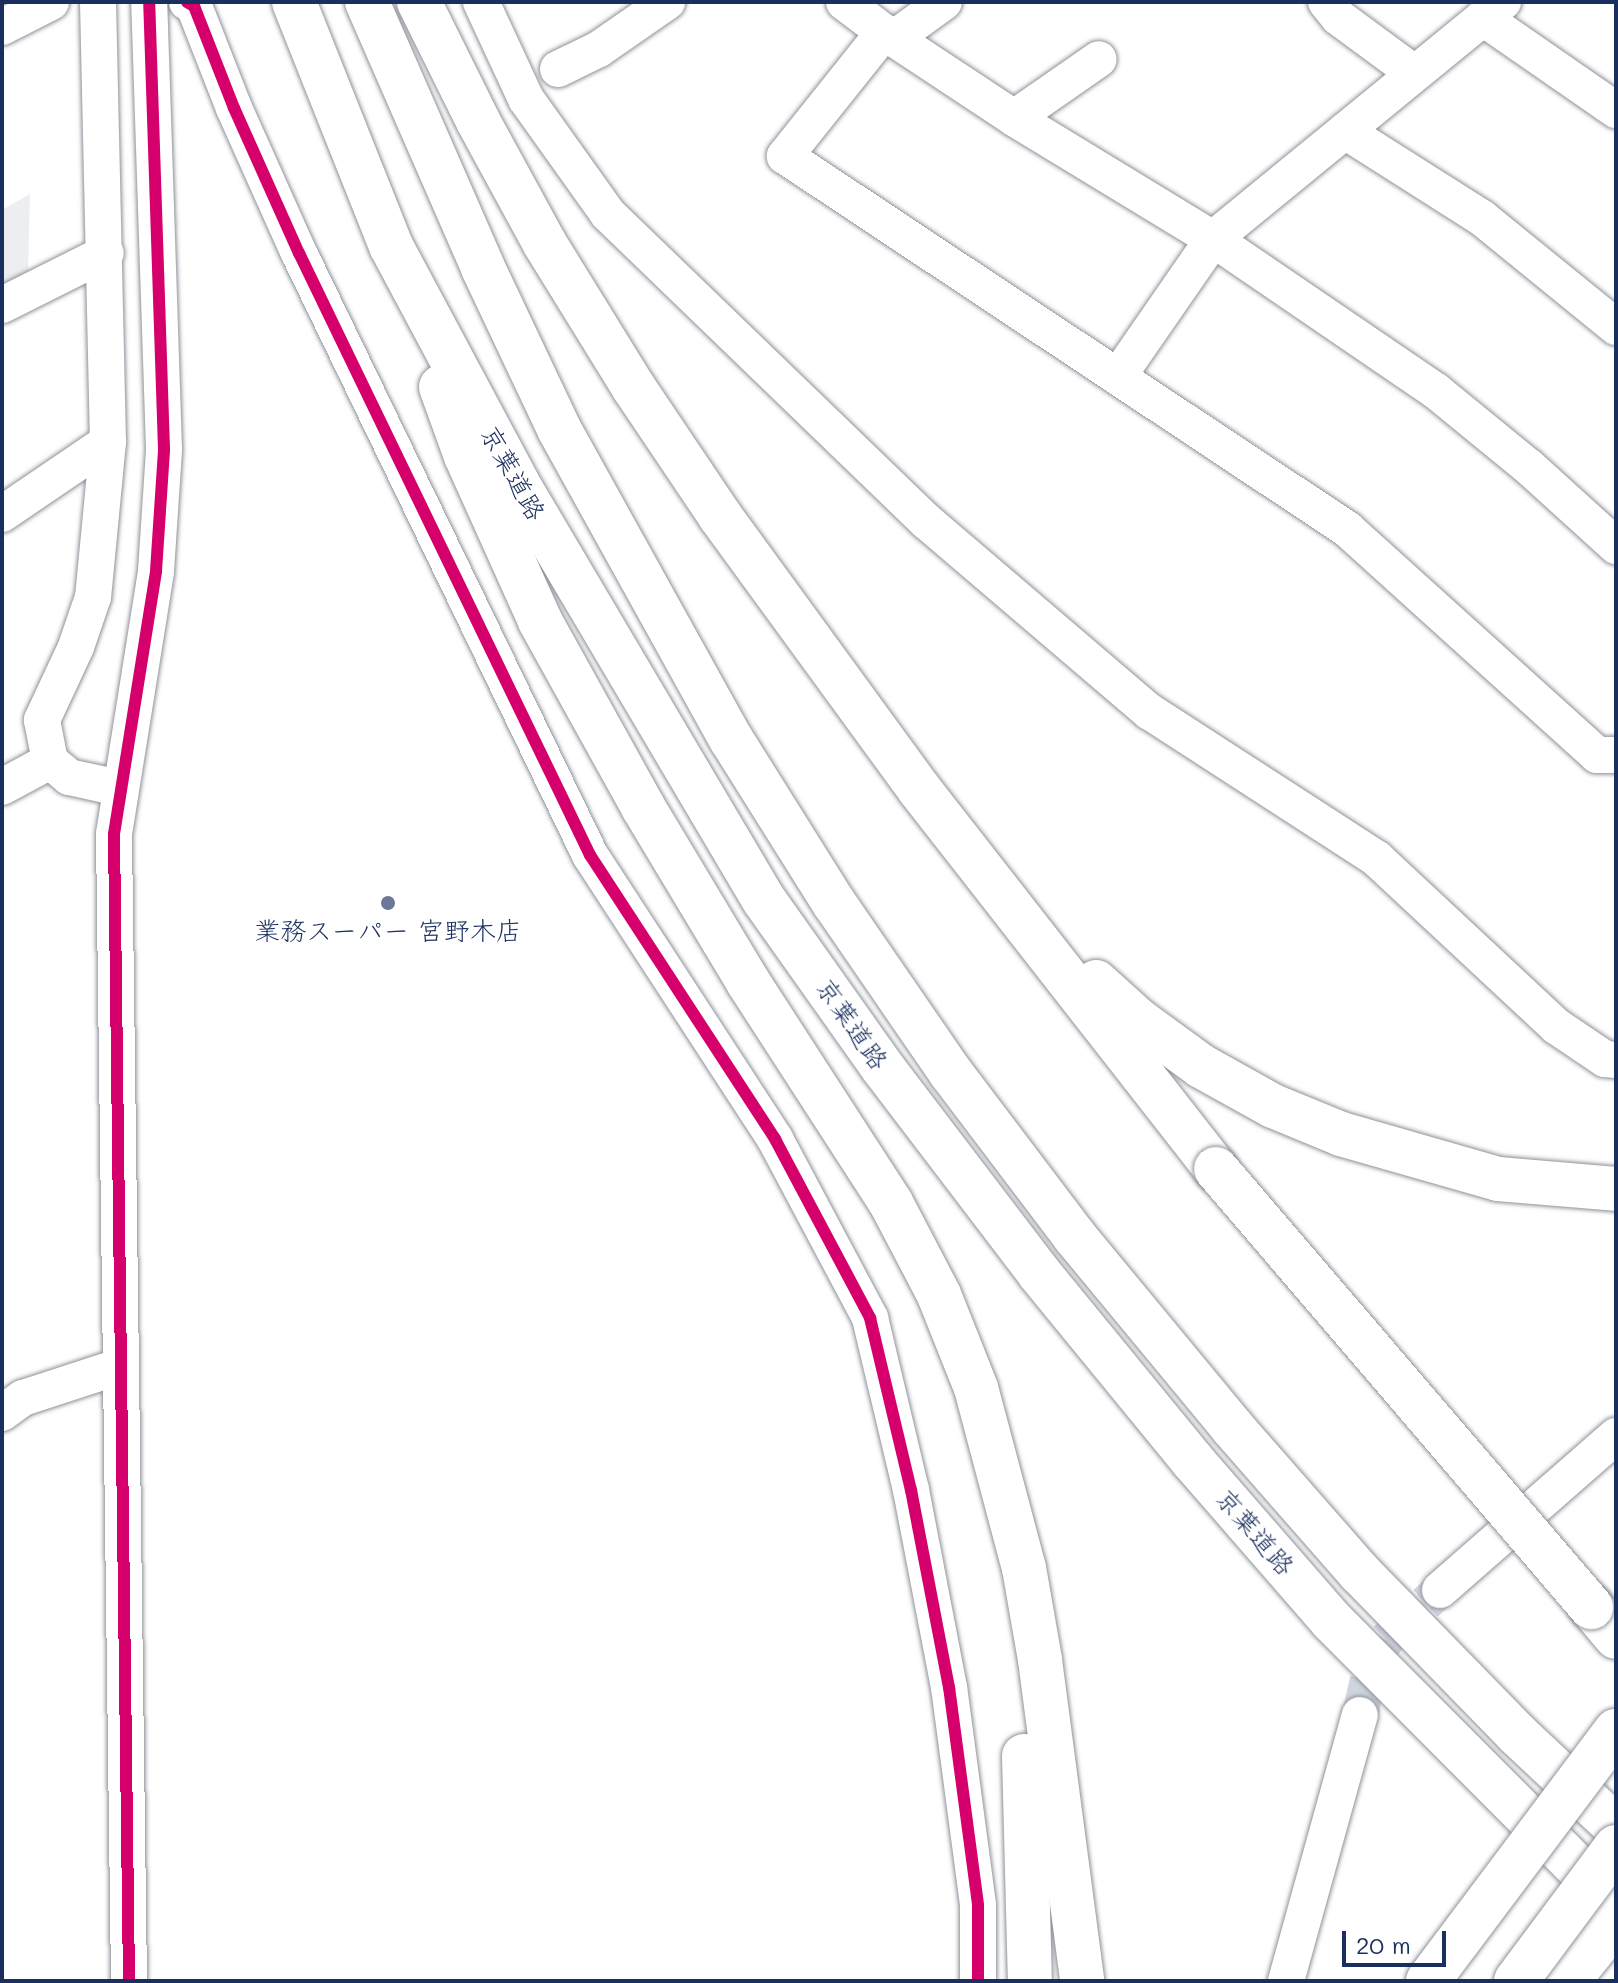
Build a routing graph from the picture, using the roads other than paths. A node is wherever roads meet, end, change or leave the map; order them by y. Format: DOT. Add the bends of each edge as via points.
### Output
graph roads {
  1 [pos="51,2"];
  2 [pos="98,2"];
  3 [pos="149,2"];
  4 [pos="187,2"];
  5 [pos="294,2"];
  6 [pos="367,2"];
  7 [pos="419,2"];
  8 [pos="481,2"];
  9 [pos="667,2"];
  10 [pos="844,2"];
  11 [pos="944,2"];
  12 [pos="1326,2"];
  13 [pos="1493,10"];
  14 [pos="2,27"];
  15 [pos="889,36"];
  16 [pos="1099,59"];
  17 [pos="558,69"];
  18 [pos="1414,73"];
  19 [pos="1616,110"];
  20 [pos="1014,118"];
  21 [pos="1345,131"];
  22 [pos="1213,239"];
  23 [pos="391,246"];
  24 [pos="106,253"];
  25 [pos="2,305"];
  26 [pos="1616,327"];
  27 [pos="1119,375"];
  28 [pos="108,442"];
  29 [pos="2,514"];
  30 [pos="1616,546"];
  31 [pos="1616,755"];
  32 [pos="50,761"];
  33 [pos="2,787"];
  34 [pos="119,788"];
  35 [pos="919,789"];
  36 [pos="1616,1060"];
  37 [pos="1616,1189"];
  38 [pos="939,1295"];
  39 [pos="121,1366"];
  40 [pos="2,1413"];
  41 [pos="1616,1436"];
  42 [pos="1440,1590"];
  43 [pos="1603,1622"];
  44 [pos="1360,1715"];
  45 [pos="1616,1731"];
  46 [pos="1616,1827"];
  47 [pos="1616,1847"];
  48 [pos="1616,1906"];
  49 [pos="1616,1921"];
  50 [pos="129,1981"];
  51 [pos="978,1981"];
  52 [pos="1030,1981"];
  53 [pos="1082,1981"];
  54 [pos="1286,1981"];
  55 [pos="1428,1981"];
  56 [pos="1516,1981"];
  57 [pos="1568,1981"];
  1 -- 14 [label="street"];
  2 -- 24 [label="street"];
  3 -- 34 [label="street" via="164,449 156,571"];
  4 -- 51 [label="street" via="194,6 312,282 590,855 775,1139 870,1318 911,1490 949,1687 978,1905"];
  5 -- 23 [label="highway, 京葉道路"];
  6 -- 46 [label="highway, 京葉道路" via="559,429 731,739 834,903 951,1073 1075,1237 1222,1415 1360,1573"];
  7 -- 35 [label="highway" via="545,244 634,388 720,516"];
  8 -- 36 [label="street" via="526,99 608,214 926,521 1150,712 1377,859 1556,1026 1605,1059"];
  9 -- 17 [label="street" via="599,49"];
  10 -- 15 [label="street"];
  11 -- 15 [label="street"];
  12 -- 18 [label="street" via="1338,17"];
  13 -- 18 [label="street"];
  13 -- 19 [label="street"];
  15 -- 20 [label="street"];
  15 -- 27 [label="street" via="785,156"];
  16 -- 20 [label="street"];
  18 -- 21 [label="street"];
  20 -- 22 [label="street"];
  21 -- 22 [label="street"];
  21 -- 26 [label="street" via="1482,218"];
  22 -- 27 [label="street"];
  22 -- 30 [label="street" via="1436,391"];
  23 -- 38 [label="highway" via="466,456 540,621 651,820 891,1203"];
  23 -- 48 [label="highway, 京葉道路" via="522,491 660,729 764,900 883,1068 1039,1273 1331,1620"];
  24 -- 25 [label="street"];
  24 -- 28 [label="street"];
  27 -- 31 [label="street" via="1347,529 1597,755"];
  28 -- 29 [label="street"];
  28 -- 32 [label="street" via="93,597 42,720"];
  32 -- 33 [label="street"];
  32 -- 34 [label="street" via="69,777"];
  34 -- 39 [label="street" via="114,834"];
  35 -- 37 [label="highway" via="1073,962 1138,1020 1201,1066 1273,1106 1415,1158 1498,1179"];
  35 -- 43 [label="highway, bridge" via="1216,1169"];
  38 -- 52 [label="highway" via="990,1476 1007,1573 1027,1789"];
  38 -- 53 [label="highway" via="976,1388 1024,1568"];
  39 -- 40 [label="street" via="23,1398"];
  39 -- 50 [label="street"];
  41 -- 42 [label="street"];
  44 -- 54 [label="street"];
  45 -- 55 [label="highway, bridge"];
  47 -- 56 [label="highway, bridge"];
  49 -- 57 [label="highway"];
}
